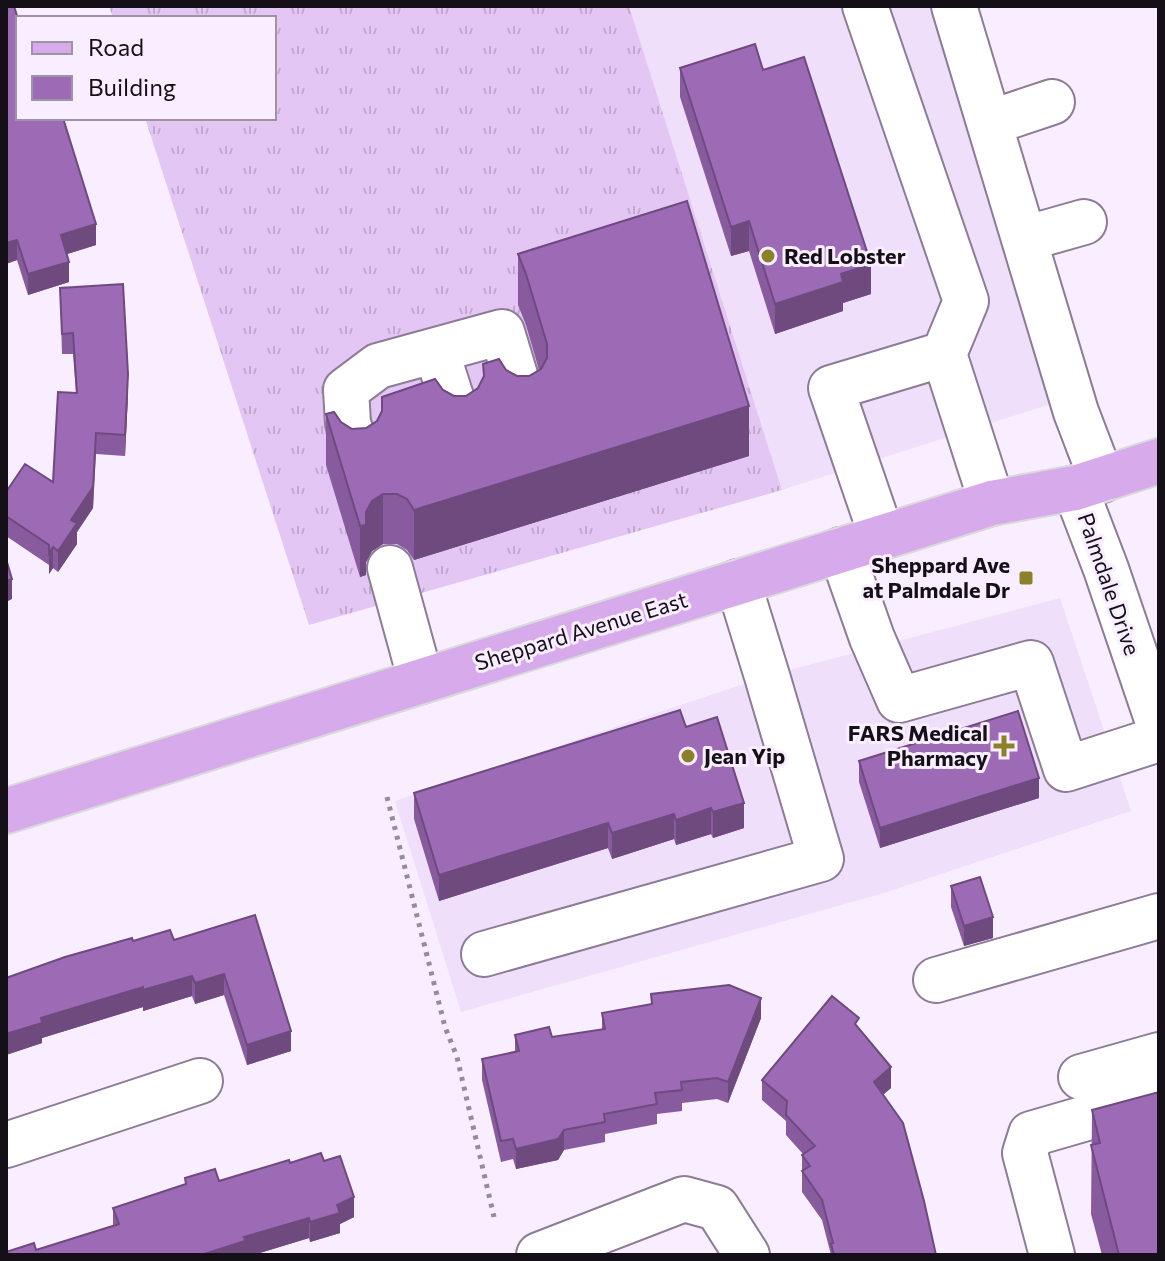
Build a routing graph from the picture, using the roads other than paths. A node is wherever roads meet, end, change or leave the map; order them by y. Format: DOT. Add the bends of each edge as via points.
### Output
graph roads {
  1 [pos="865,6"];
  2 [pos="954,6"];
  3 [pos="1052,102"];
  4 [pos="989,123"];
  5 [pos="1084,222"];
  6 [pos="1024,239"];
  7 [pos="436,350"];
  8 [pos="944,354"];
  9 [pos="523,402"];
  10 [pos="459,422"];
  11 [pos="358,455"];
  12 [pos="1159,461"];
  13 [pos="1088,484"];
  14 [pos="992,503"];
  15 [pos="882,537"];
  16 [pos="841,550"];
  17 [pos="390,568"];
  18 [pos="738,582"];
  19 [pos="421,681"];
  20 [pos="1159,725"];
  21 [pos="1159,739"];
  22 [pos="6,811"];
  23 [pos="1159,916"];
  24 [pos="484,954"];
  25 [pos="936,980"];
  26 [pos="1159,1055"];
  27 [pos="1081,1077"];
  28 [pos="200,1081"];
  29 [pos="1159,1097"];
  30 [pos="6,1145"];
  31 [pos="539,1255"];
  32 [pos="747,1255"];
  33 [pos="1052,1255"];
  1 -- 8 [label="street" via="966,301"];
  2 -- 4 [label="street, Palmdale Drive"];
  3 -- 4 [label="street"];
  4 -- 6 [label="street, Palmdale Drive"];
  5 -- 6 [label="street"];
  6 -- 13 [label="street, Palmdale Drive" via="1076,412"];
  7 -- 9 [label="street" via="502,332"];
  7 -- 10 [label="street"];
  7 -- 11 [label="street" via="378,366 346,390 348,423"];
  8 -- 14 [label="street"];
  8 -- 15 [label="street" via="831,388"];
  12 -- 13 [label="main road, Sheppard Avenue East"];
  13 -- 14 [label="main road, Sheppard Avenue East"];
  13 -- 20 [label="street, Palmdale Drive" via="1106,569"];
  14 -- 15 [label="main road, Sheppard Avenue East"];
  15 -- 16 [label="main road, Sheppard Avenue East"];
  16 -- 18 [label="main road, Sheppard Avenue East"];
  16 -- 21 [label="street" via="899,700 1031,663 1066,769"];
  17 -- 19 [label="street"];
  18 -- 19 [label="main road, Sheppard Avenue East"];
  18 -- 24 [label="street" via="821,859"];
  19 -- 22 [label="main road, Sheppard Avenue East"];
  23 -- 25 [label="street"];
  26 -- 27 [label="street"];
  28 -- 30 [label="street"];
  29 -- 33 [label="street" via="1031,1134 1025,1153"];
  31 -- 32 [label="street" via="684,1199 717,1208"];
}
